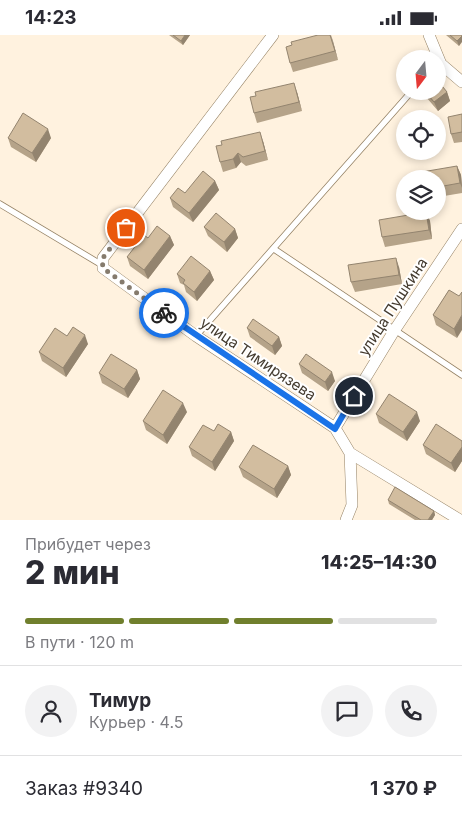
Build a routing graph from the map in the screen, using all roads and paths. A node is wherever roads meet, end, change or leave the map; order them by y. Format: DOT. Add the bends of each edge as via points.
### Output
graph roads {
  1 [pos="273,35"];
  2 [pos="429,35"];
  3 [pos="434,50"];
  4 [pos="446,70"];
  5 [pos="462,82"];
  6 [pos="404,100"];
  7 [pos="0,204"];
  8 [pos="462,229"];
  9 [pos="274,249"];
  10 [pos="102,265"];
  11 [pos="394,331"];
  12 [pos="196,336"];
  13 [pos="462,375"];
  14 [pos="335,429"];
  15 [pos="350,453"];
  16 [pos="462,515"];
  17 [pos="346,520"];
  18 [pos="459,520"];
  1 -- 10 [label="street" via="103,258"];
  2 -- 3 [label="street"];
  4 -- 5 [label="street"];
  6 -- 9 [label="lane"];
  7 -- 10 [label="lane"];
  8 -- 11 [label="street, улица Пушкина"];
  9 -- 11 [label="lane"];
  9 -- 12 [label="lane"];
  10 -- 12 [label="street, улица Тимирязева"];
  11 -- 13 [label="lane"];
  11 -- 14 [label="street, улица Пушкина"];
  12 -- 14 [label="street, улица Тимирязева"];
  14 -- 15 [label="street, улица Тимирязева"];
  15 -- 17 [label="street" via="352,505"];
  15 -- 18 [label="street, улица Тимирязева"];
  16 -- 18 [label="street"];
}
